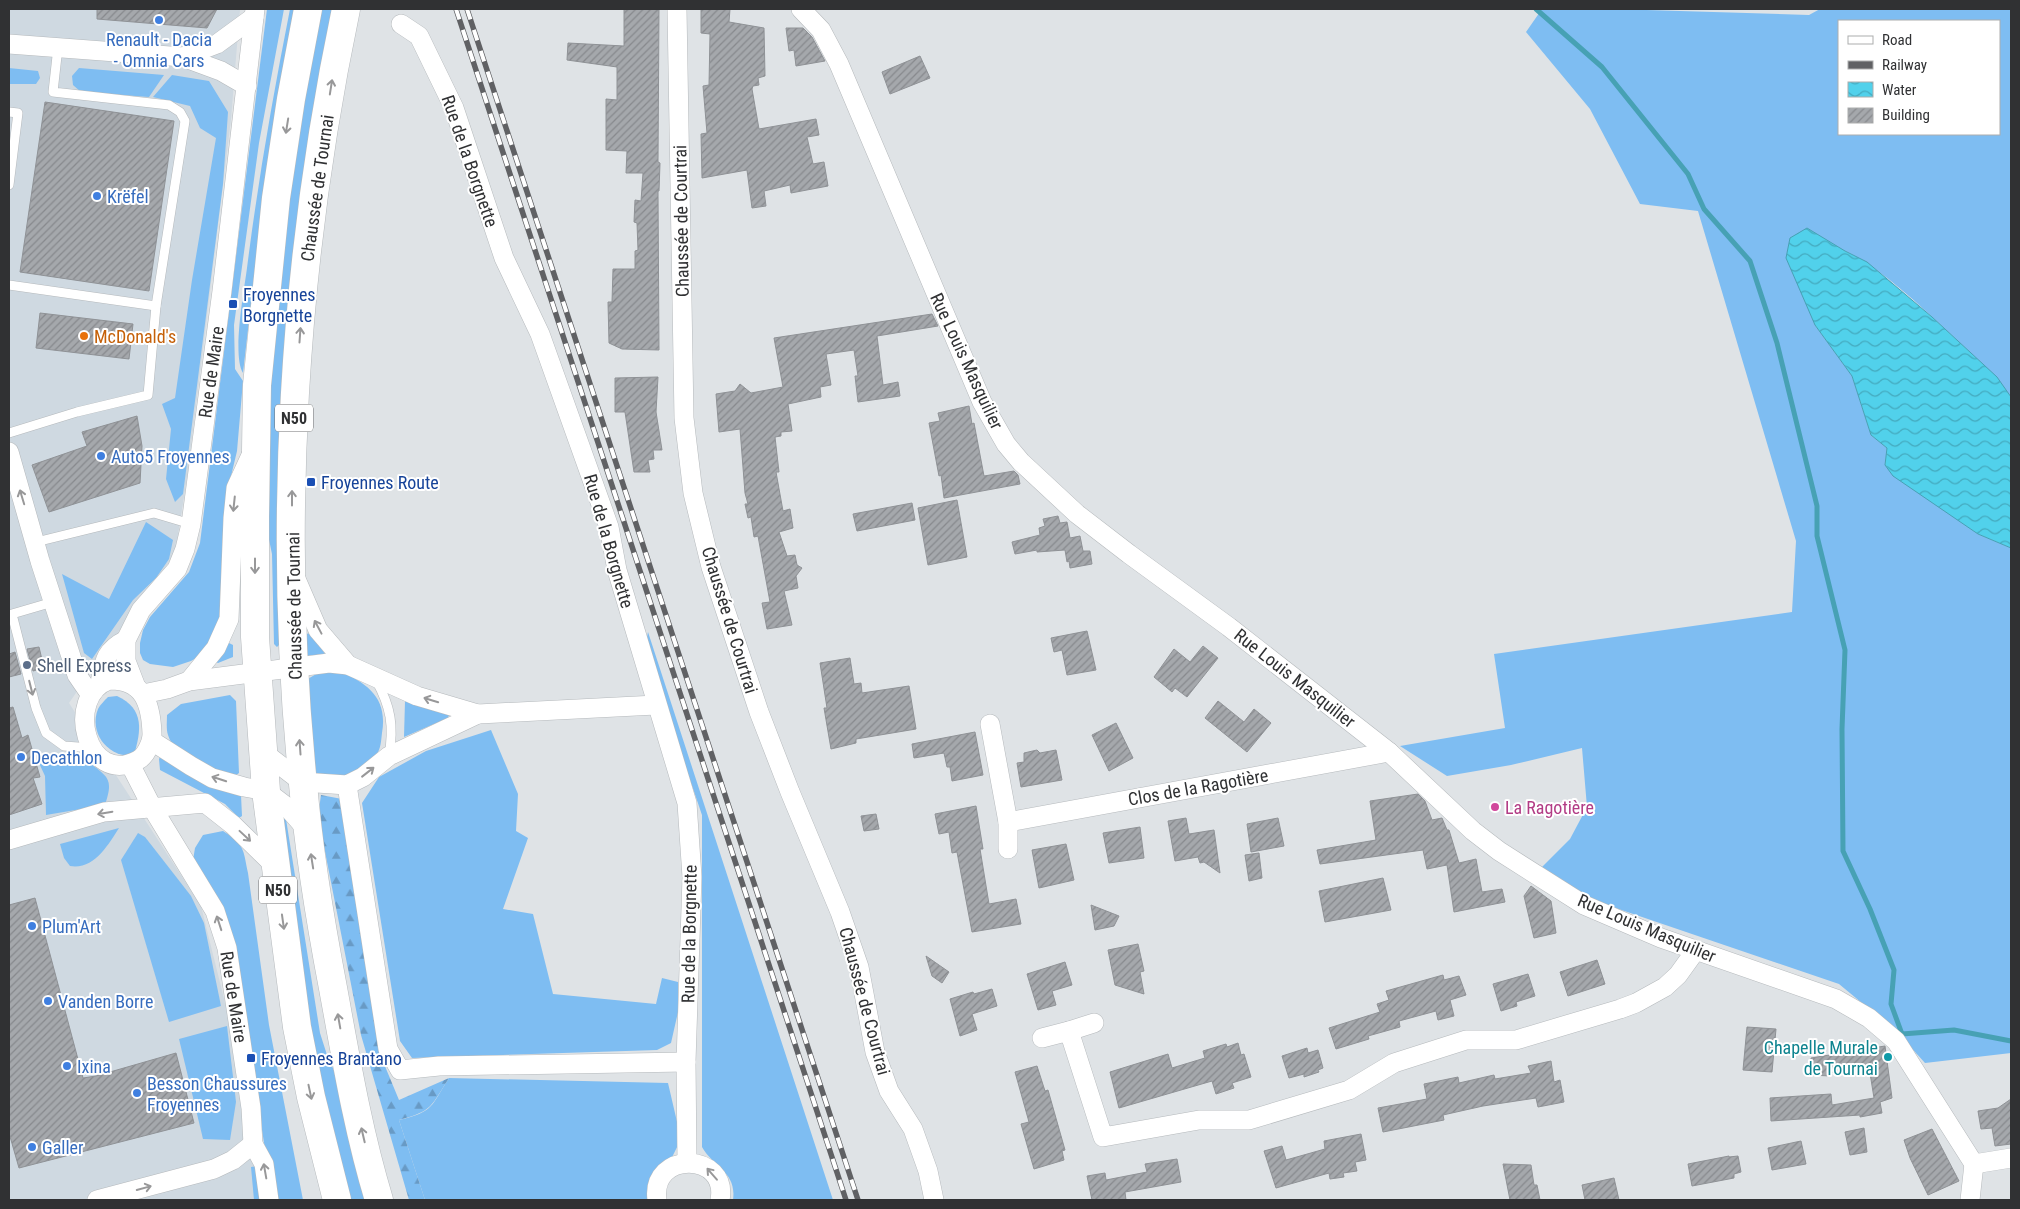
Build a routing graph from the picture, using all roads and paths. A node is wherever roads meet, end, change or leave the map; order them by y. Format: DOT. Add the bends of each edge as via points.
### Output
graph roads {
  1 [pos="308,9"];
  2 [pos="346,9"];
  3 [pos="677,9"];
  4 [pos="801,9"];
  5 [pos="254,13"];
  6 [pos="400,24"];
  7 [pos="9,44"];
  8 [pos="58,46"];
  9 [pos="183,57"];
  10 [pos="247,86"];
  11 [pos="9,112"];
  12 [pos="9,186"];
  13 [pos="9,285"];
  14 [pos="156,306"];
  15 [pos="9,433"];
  16 [pos="256,442"];
  17 [pos="9,452"];
  18 [pos="191,524"];
  19 [pos="36,542"];
  20 [pos="291,569"];
  21 [pos="53,602"];
  22 [pos="126,640"];
  23 [pos="348,665"];
  24 [pos="294,668"];
  25 [pos="256,672"];
  26 [pos="373,677"];
  27 [pos="189,680"];
  28 [pos="95,688"];
  29 [pos="140,690"];
  30 [pos="656,705"];
  31 [pos="478,714"];
  32 [pos="990,724"];
  33 [pos="152,741"];
  34 [pos="92,748"];
  35 [pos="263,752"];
  36 [pos="1389,752"];
  37 [pos="389,756"];
  38 [pos="130,764"];
  39 [pos="302,782"];
  40 [pos="347,785"];
  41 [pos="266,791"];
  42 [pos="153,809"];
  43 [pos="1008,822"];
  44 [pos="308,831"];
  45 [pos="9,840"];
  46 [pos="1008,849"];
  47 [pos="275,866"];
  48 [pos="1696,950"];
  49 [pos="1094,1023"];
  50 [pos="1068,1032"];
  51 [pos="1042,1038"];
  52 [pos="686,1062"];
  53 [pos="254,1144"];
  54 [pos="2011,1158"];
  55 [pos="687,1162"];
  56 [pos="1974,1164"];
  57 [pos="97,1200"];
  58 [pos="269,1200"];
  59 [pos="337,1200"];
  60 [pos="379,1200"];
  61 [pos="657,1200"];
  62 [pos="720,1200"];
  63 [pos="934,1200"];
  64 [pos="1970,1200"];
  1 -- 16 [label="main road, N50, one-way" via="276,198 257,385"];
  20 -- 2 [label="main road, Chaussée de Tournai / N50, one-way" via="292,453 302,301 322,147"];
  3 -- 63 [label="street, Chaussée de Courtrai" via="684,418 693,493 711,567 758,712 840,912 859,967 876,1052 889,1091 913,1129"];
  4 -- 36 [label="street, Rue Louis Masquilier" via="821,30 839,64 982,402 1006,444 1077,514"];
  5 -- 9 [label="street, Rue de Maire" via="217,44"];
  5 -- 10 [label="street, Rue de Maire"];
  6 -- 30 [label="street, Rue de la Borgnette" via="419,36 454,108 504,258 540,334 609,527 617,570"];
  7 -- 8 [label="street, Rue de Maire"];
  8 -- 9 [label="street, Rue de Maire"];
  8 -- 14 [label="lane" via="53,92 169,105 180,112 185,121"];
  9 -- 10 [label="street, Rue de Maire" via="221,71"];
  10 -- 18 [label="street, Rue de Maire"];
  11 -- 12 [label="lane" via="18,113"];
  13 -- 14 [label="lane"];
  14 -- 15 [label="lane" via="148,395"];
  16 -- 25 [label="main road, N50, one-way"];
  16 -- 27 [label="street, one-way" via="236,488 229,619 216,648"];
  19 -- 17 [label="street, one-way"];
  18 -- 19 [label="lane" via="154,512"];
  18 -- 22 [label="street, Rue de Maire" via="177,569 141,610"];
  19 -- 21 [label="street"];
  23 -- 20 [label="street, one-way" via="318,630"];
  20 -- 24 [label="main road, Chaussée de Tournai / N50"];
  21 -- 28 [label="street" via="77,675"];
  21 -- 34 [label="lane, one-way" via="12,614 36,708 46,733 64,746"];
  22 -- 28 [label="street, Rue de Maire" via="114,646 104,661"];
  22 -- 29 [label="street, Rue de Maire" via="126,661"];
  23 -- 24 [label="street" via="317,664"];
  23 -- 26 [label="street"];
  24 -- 25 [label="street"];
  39 -- 24 [label="main road, Chaussée de Tournai / N50, one-way"];
  25 -- 27 [label="street"];
  25 -- 35 [label="main road, N50"];
  31 -- 26 [label="street, one-way" via="417,696"];
  26 -- 37 [label="lane" via="386,698 392,720"];
  27 -- 29 [label="street" via="168,688"];
  28 -- 29 [label="street" via="120,680"];
  28 -- 34 [label="street, Rue de Maire" via="85,714 85,727"];
  29 -- 33 [label="street" via="150,710"];
  30 -- 31 [label="street"];
  30 -- 52 [label="street, Rue de la Borgnette" via="687,803 692,877"];
  31 -- 37 [label="street"];
  32 -- 43 [label="street"];
  33 -- 38 [label="street" via="141,759"];
  41 -- 33 [label="street, one-way" via="212,778"];
  34 -- 38 [label="street, Rue de Maire" via="111,766"];
  35 -- 39 [label="street"];
  35 -- 41 [label="main road, N50"];
  36 -- 43 [label="street, Clos de la Ragotière"];
  36 -- 48 [label="street, Rue Louis Masquilier" via="1473,831 1527,870 1584,905"];
  40 -- 37 [label="street, one-way" via="363,777"];
  38 -- 42 [label="street, Rue de Maire"];
  39 -- 40 [label="street"];
  39 -- 44 [label="main road, Chaussée de Tournai / N50"];
  40 -- 52 [label="street" via="388,1048 400,1070 439,1066"];
  41 -- 44 [label="street"];
  41 -- 47 [label="main road, N50"];
  42 -- 45 [label="street, one-way" via="104,812"];
  42 -- 47 [label="street, one-way" via="205,804 233,825"];
  53 -- 42 [label="street, Rue de Maire, one-way" via="252,1108 227,948 215,911"];
  43 -- 46 [label="street"];
  60 -- 44 [label="main road, Chaussée de Tournai / N50, one-way" via="347,1069"];
  47 -- 59 [label="main road, N50, one-way" via="297,1027"];
  48 -- 50 [label="street" via="1678,975 1636,1004 1516,1040 1466,1040 1394,1063 1349,1090 1249,1120 1199,1120 1104,1137"];
  48 -- 56 [label="street, Rue Louis Masquilier" via="1836,999 1869,1018 1896,1041"];
  49 -- 50 [label="street"];
  50 -- 51 [label="street"];
  52 -- 55 [label="street, Rue de la Borgnette"];
  57 -- 53 [label="street, one-way" via="214,1169"];
  58 -- 53 [label="street, Rue de Maire, one-way" via="264,1164"];
  54 -- 56 [label="street"];
  55 -- 61 [label="street" via="671,1167 661,1177"];
  62 -- 55 [label="street, one-way" via="719,1182 710,1170"];
  56 -- 64 [label="street"];
}
